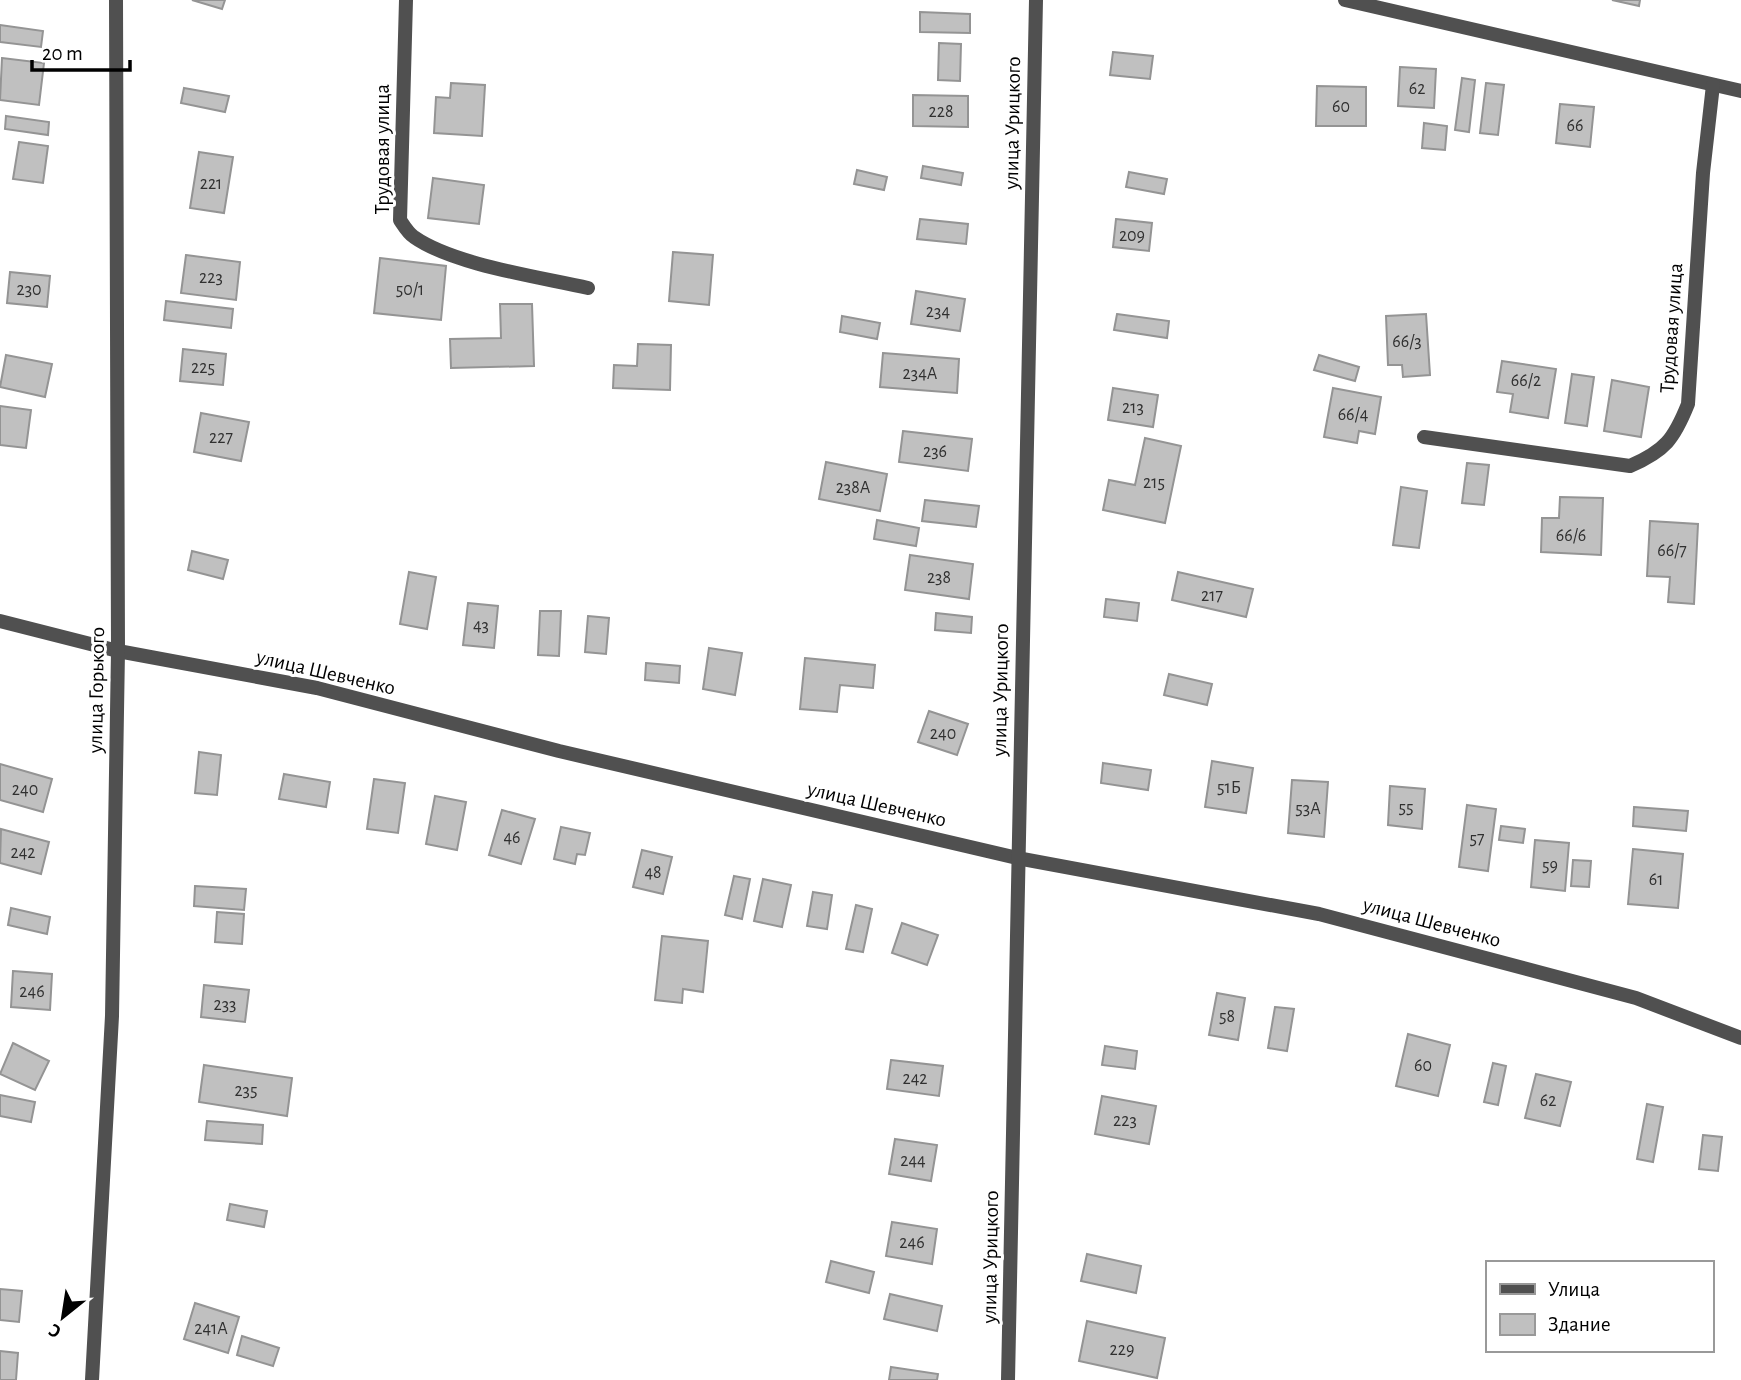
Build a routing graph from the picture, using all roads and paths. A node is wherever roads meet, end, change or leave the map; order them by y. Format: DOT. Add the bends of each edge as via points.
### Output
graph roads {
  1 [pos="116,0"];
  2 [pos="406,0"];
  3 [pos="1036,0"];
  4 [pos="1345,0"];
  5 [pos="1713,85"];
  6 [pos="1741,92"];
  7 [pos="589,288"];
  8 [pos="1424,437"];
  9 [pos="0,621"];
  10 [pos="118,651"];
  11 [pos="1017,858"];
  12 [pos="1741,1038"];
  13 [pos="92,1380"];
  14 [pos="1008,1380"];
  1 -- 10 [label="street, улица Горького"];
  2 -- 7 [label="street, Трудовая улица" via="400,220 412,236 446,253"];
  3 -- 11 [label="street, улица Урицкого"];
  4 -- 5 [label="street"];
  5 -- 6 [label="street"];
  5 -- 8 [label="street, Трудовая улица" via="1688,404 1677,430 1655,455 1630,466"];
  9 -- 10 [label="street, улица Шевченко"];
  10 -- 11 [label="street, улица Шевченко" via="317,688 559,751"];
  10 -- 13 [label="street, улица Горького" via="112,1016"];
  11 -- 12 [label="street, улица Шевченко" via="1319,914 1636,998"];
  11 -- 14 [label="street, улица Урицкого"];
}
